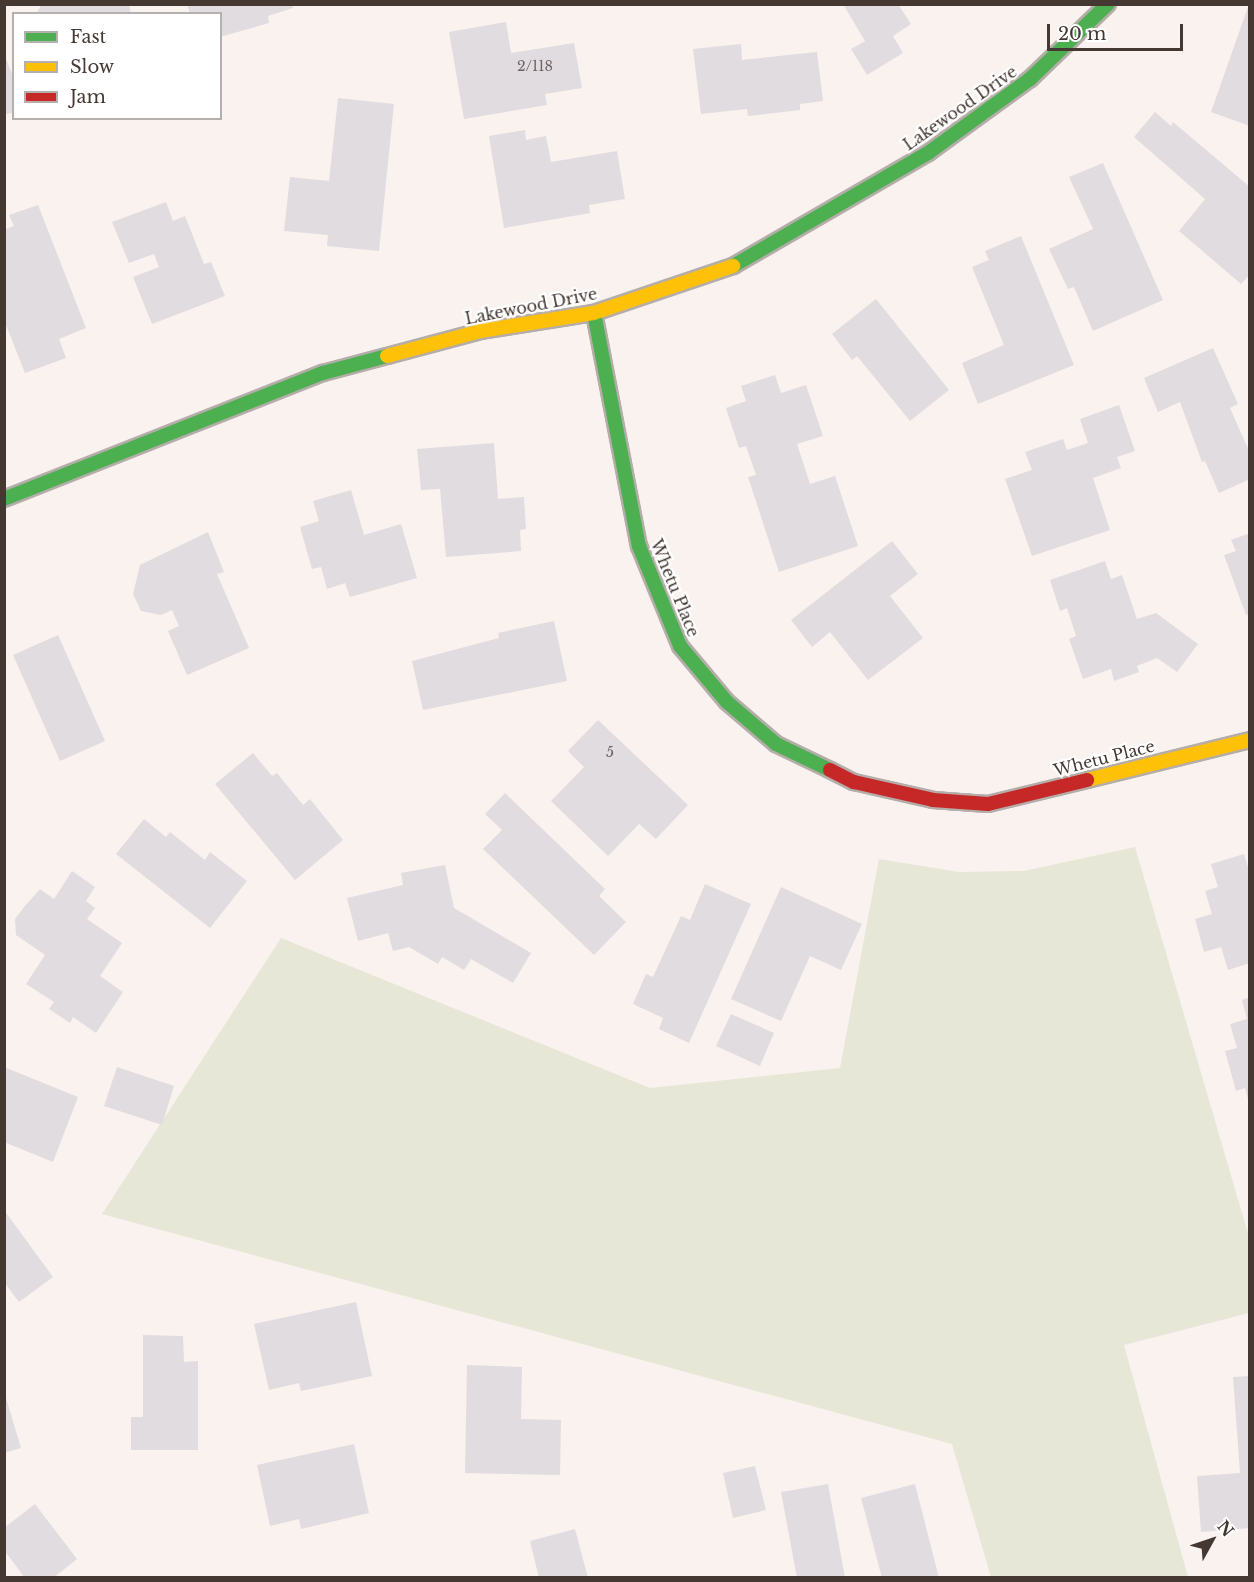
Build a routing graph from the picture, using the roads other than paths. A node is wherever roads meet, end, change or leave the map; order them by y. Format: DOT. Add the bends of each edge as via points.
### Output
graph roads {
  1 [pos="1108,4"];
  2 [pos="594,313"];
  3 [pos="4,499"];
  4 [pos="1250,740"];
  1 -- 2 [label="street, Lakewood Drive" via="1030,79 928,153 727,270"];
  2 -- 3 [label="street, Lakewood Drive" via="480,331 322,373"];
  2 -- 4 [label="street, Whetu Place" via="639,546 680,646 727,702 776,744 854,782 933,800 988,804"];
}
